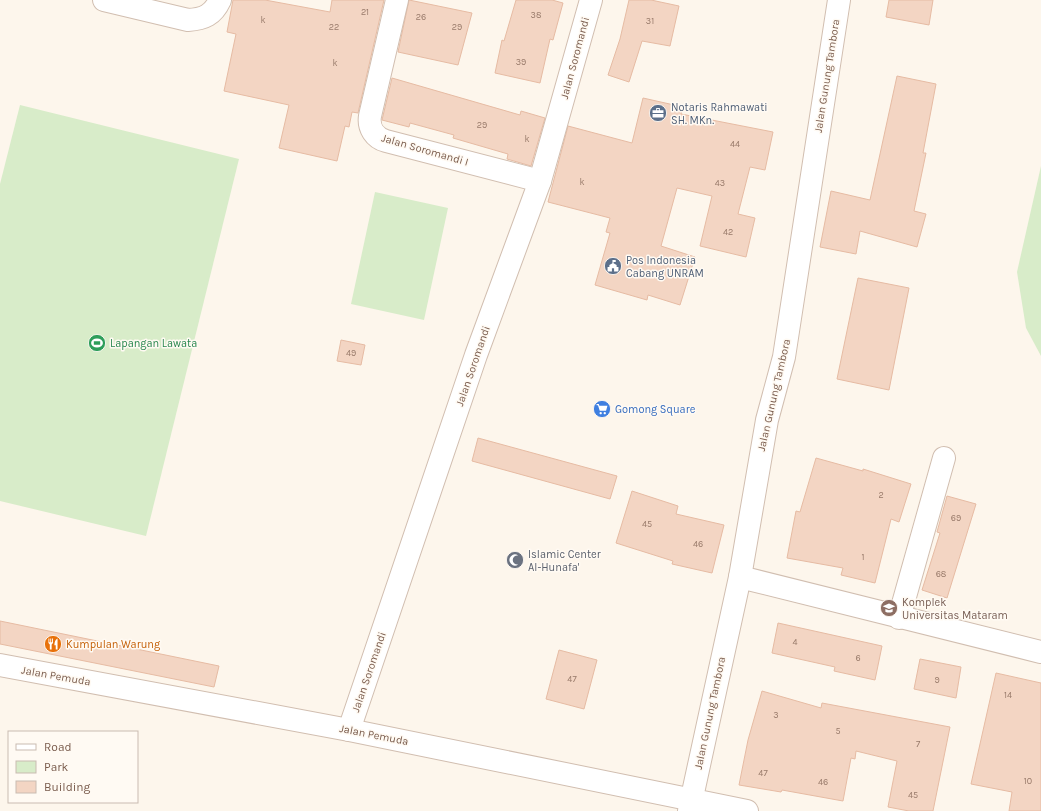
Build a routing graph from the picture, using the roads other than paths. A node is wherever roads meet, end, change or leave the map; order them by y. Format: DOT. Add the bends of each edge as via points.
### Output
graph roads {
  1 [pos="104,0"];
  2 [pos="220,0"];
  3 [pos="397,0"];
  4 [pos="591,0"];
  5 [pos="839,0"];
  6 [pos="540,181"];
  7 [pos="944,458"];
  8 [pos="740,577"];
  9 [pos="899,618"];
  10 [pos="1041,652"];
  11 [pos="0,665"];
  12 [pos="349,730"];
  13 [pos="690,806"];
  14 [pos="747,811"];
  1 -- 2 [label="street" via="188,20 201,19 213,14"];
  3 -- 6 [label="street, Jalan Soromandi I" via="370,116 370,127 374,133 386,141"];
  4 -- 6 [label="street, Jalan Soromandi"];
  5 -- 8 [label="street, Jalan Gunung Tambora" via="784,357 765,427"];
  6 -- 12 [label="street, Jalan Soromandi" via="476,355"];
  7 -- 9 [label="street"];
  8 -- 9 [label="street"];
  8 -- 13 [label="street, Jalan Gunung Tambora"];
  9 -- 10 [label="street"];
  11 -- 12 [label="street, Jalan Pemuda"];
  12 -- 13 [label="street, Jalan Pemuda"];
  13 -- 14 [label="street, Jalan Pemuda"];
}
